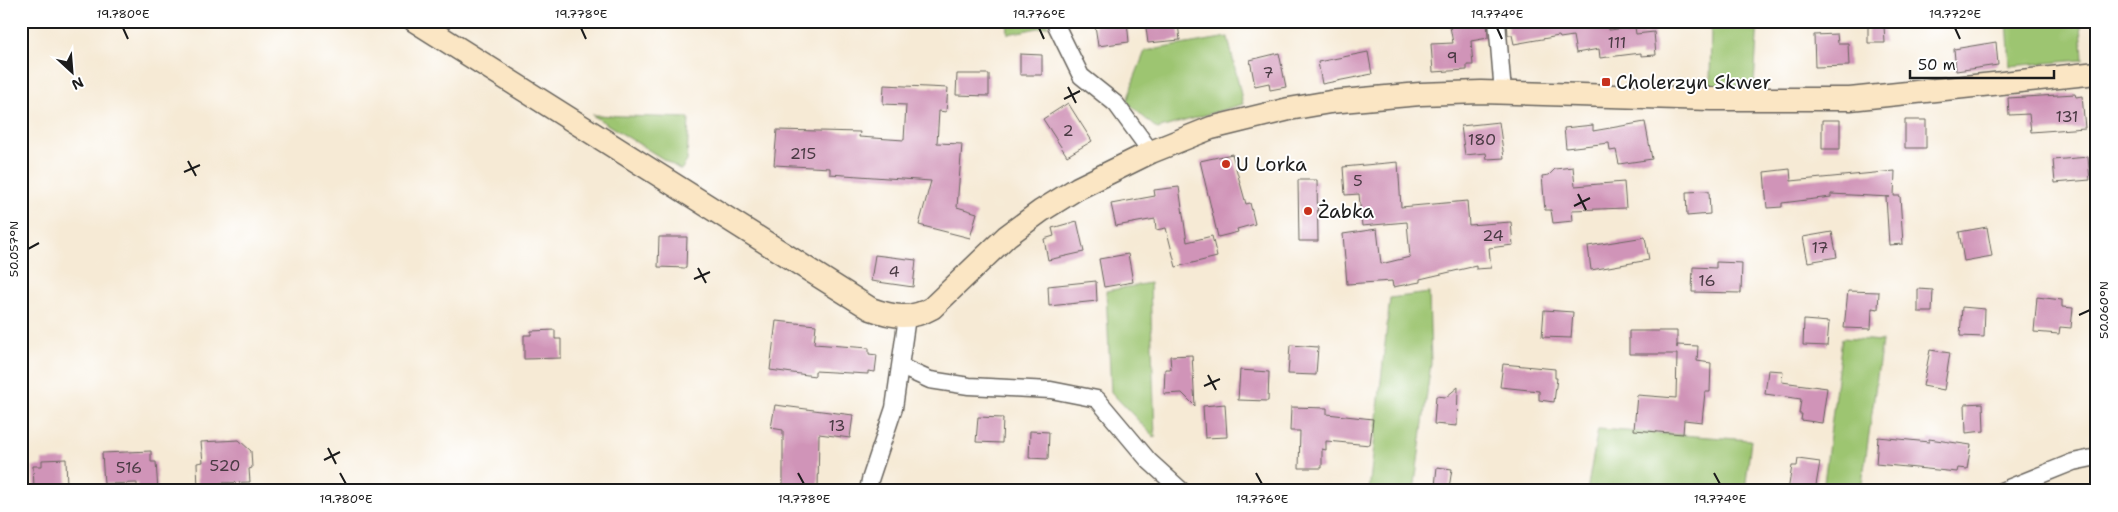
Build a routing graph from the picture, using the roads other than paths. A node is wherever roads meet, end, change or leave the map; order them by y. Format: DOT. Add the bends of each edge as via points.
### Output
graph roads {
  1 [pos="415,21"];
  2 [pos="1054,21"];
  3 [pos="1496,21"];
  4 [pos="2097,73"];
  5 [pos="1503,92"];
  6 [pos="1151,152"];
  7 [pos="907,317"];
  8 [pos="901,367"];
  9 [pos="2097,457"];
  10 [pos="868,491"];
  11 [pos="1182,491"];
  12 [pos="2001,491"];
  1 -- 7 [label="street" via="871,310"];
  2 -- 6 [label="street" via="1081,76 1116,104"];
  3 -- 5 [label="street"];
  4 -- 5 [label="street" via="1850,98 1711,99"];
  5 -- 6 [label="street" via="1420,94 1312,105 1223,124"];
  6 -- 7 [label="street" via="1078,188 1041,211 1008,236 940,302 923,313"];
  7 -- 8 [label="street"];
  8 -- 10 [label="street" via="894,408"];
  8 -- 11 [label="street" via="930,380 969,386 1051,390 1096,399 1149,461"];
  9 -- 12 [label="street" via="2073,462"];
}
